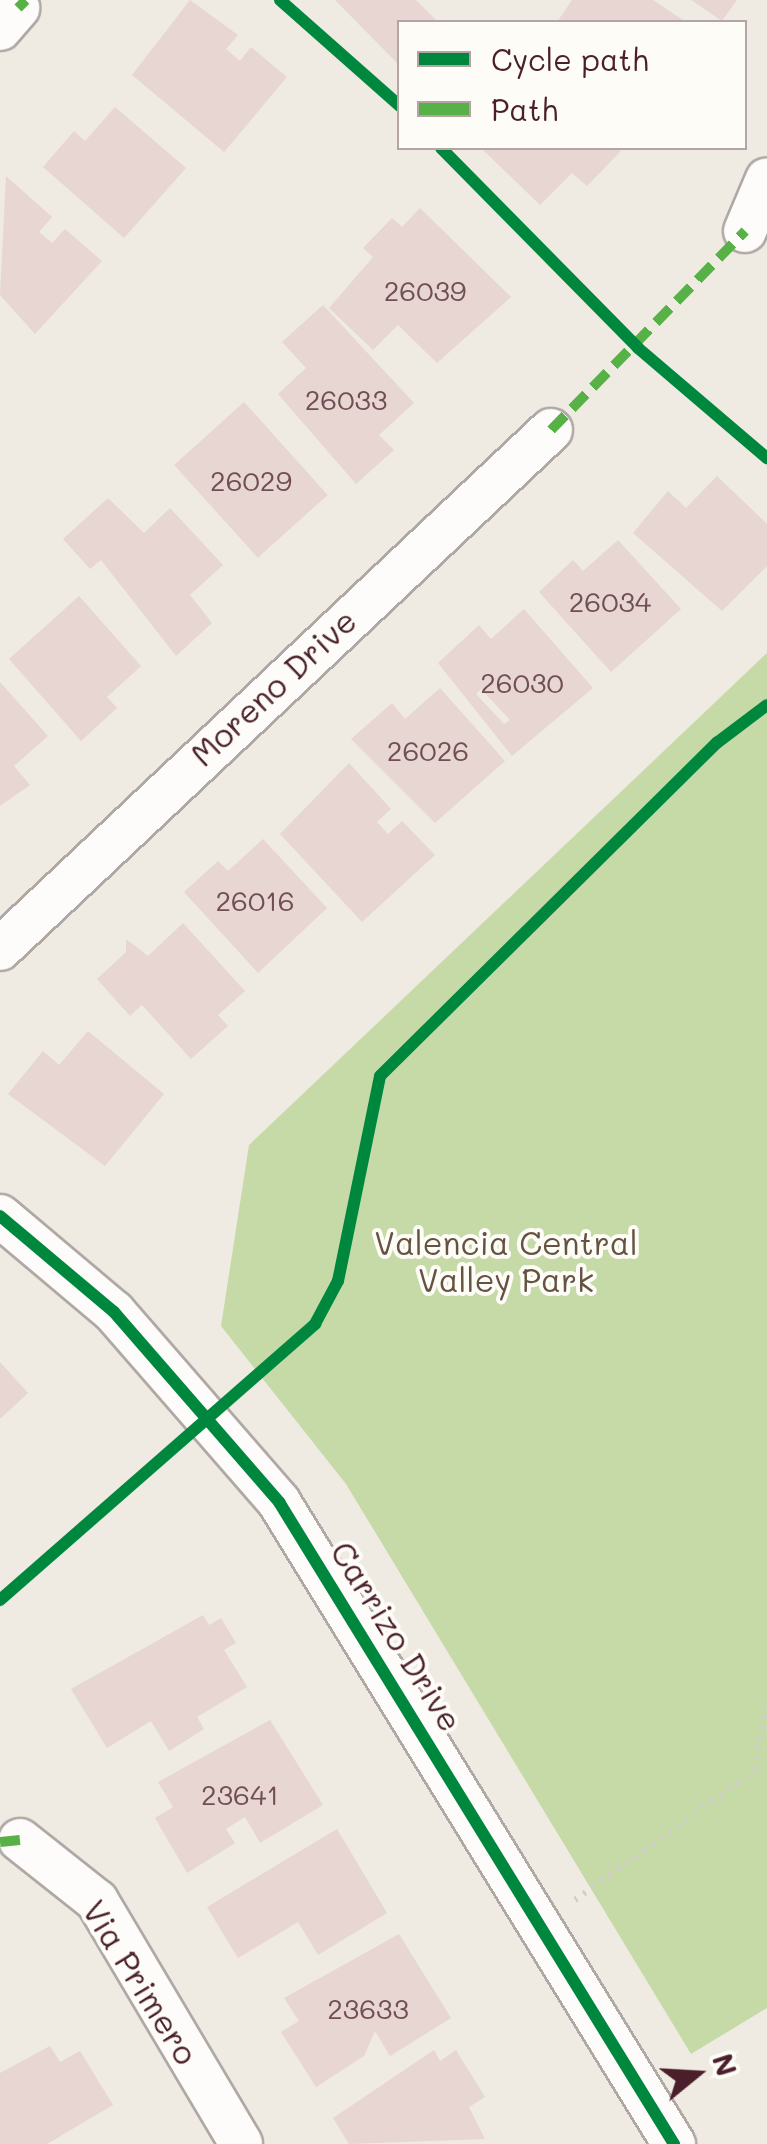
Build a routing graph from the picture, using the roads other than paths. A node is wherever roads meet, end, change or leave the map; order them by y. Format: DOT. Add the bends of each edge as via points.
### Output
graph roads {
  1 [pos="767,178"];
  2 [pos="745,231"];
  3 [pos="551,430"];
  4 [pos="0,949"];
  5 [pos="0,1216"];
  6 [pos="20,1840"];
  7 [pos="241,2144"];
  8 [pos="674,2144"];
  1 -- 2 [label="street"];
  3 -- 4 [label="street, Moreno Drive"];
  5 -- 8 [label="street, Carrizo Drive" via="114,1312 279,1502"];
  6 -- 7 [label="street, Via Primero" via="97,1901"];
}
